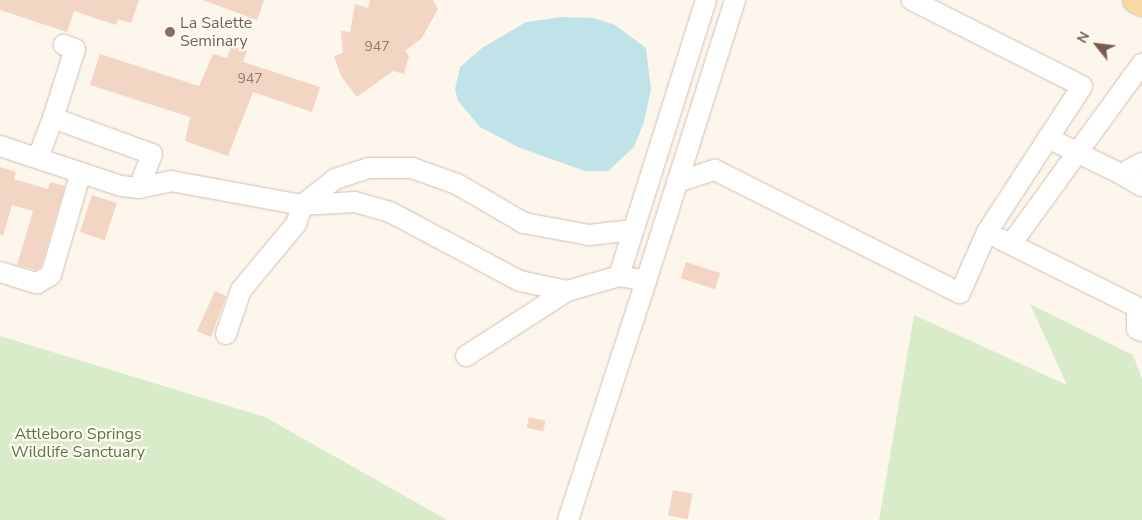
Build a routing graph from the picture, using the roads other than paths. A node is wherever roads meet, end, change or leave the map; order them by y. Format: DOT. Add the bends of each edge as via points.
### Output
graph roads {
  1 [pos="706,0"];
  2 [pos="736,0"];
  3 [pos="912,0"];
  4 [pos="1136,0"];
  5 [pos="1142,3"];
  6 [pos="64,45"];
  7 [pos="1142,64"];
  8 [pos="53,118"];
  9 [pos="1048,138"];
  10 [pos="0,146"];
  11 [pos="1078,153"];
  12 [pos="38,158"];
  13 [pos="1142,163"];
  14 [pos="81,172"];
  15 [pos="1121,174"];
  16 [pos="677,182"];
  17 [pos="1142,186"];
  18 [pos="140,188"];
  19 [pos="302,205"];
  20 [pos="987,232"];
  21 [pos="631,236"];
  22 [pos="1012,244"];
  23 [pos="656,249"];
  24 [pos="0,272"];
  25 [pos="619,276"];
  26 [pos="646,281"];
  27 [pos="567,291"];
  28 [pos="1139,302"];
  29 [pos="1142,332"];
  30 [pos="226,334"];
  31 [pos="466,356"];
  32 [pos="568,520"];
  1 -- 21 [label="lane"];
  2 -- 16 [label="lane"];
  3 -- 9 [label="lane" via="1082,86"];
  4 -- 5 [label="main road"];
  6 -- 8 [label="lane" via="75,49"];
  7 -- 11 [label="lane"];
  8 -- 12 [label="lane"];
  8 -- 18 [label="lane" via="152,154"];
  9 -- 11 [label="lane"];
  9 -- 20 [label="lane"];
  10 -- 12 [label="lane"];
  11 -- 15 [label="lane"];
  11 -- 22 [label="lane"];
  12 -- 14 [label="lane"];
  13 -- 15 [label="lane"];
  14 -- 18 [label="lane"];
  14 -- 24 [label="lane" via="51,275 37,283"];
  15 -- 17 [label="lane"];
  16 -- 20 [label="lane" via="714,170 960,293"];
  16 -- 23 [label="lane"];
  18 -- 19 [label="lane" via="172,180"];
  19 -- 21 [label="lane" via="335,179 368,168 412,168 457,184 524,223 589,235"];
  19 -- 27 [label="lane" via="355,202 390,212 520,281"];
  19 -- 30 [label="lane" via="296,224 241,290"];
  20 -- 22 [label="lane"];
  21 -- 23 [label="lane"];
  21 -- 25 [label="lane"];
  22 -- 28 [label="lane"];
  23 -- 26 [label="lane"];
  25 -- 26 [label="lane"];
  25 -- 27 [label="lane"];
  26 -- 32 [label="lane"];
  27 -- 31 [label="lane"];
  28 -- 29 [label="lane" via="1137,329"];
}
